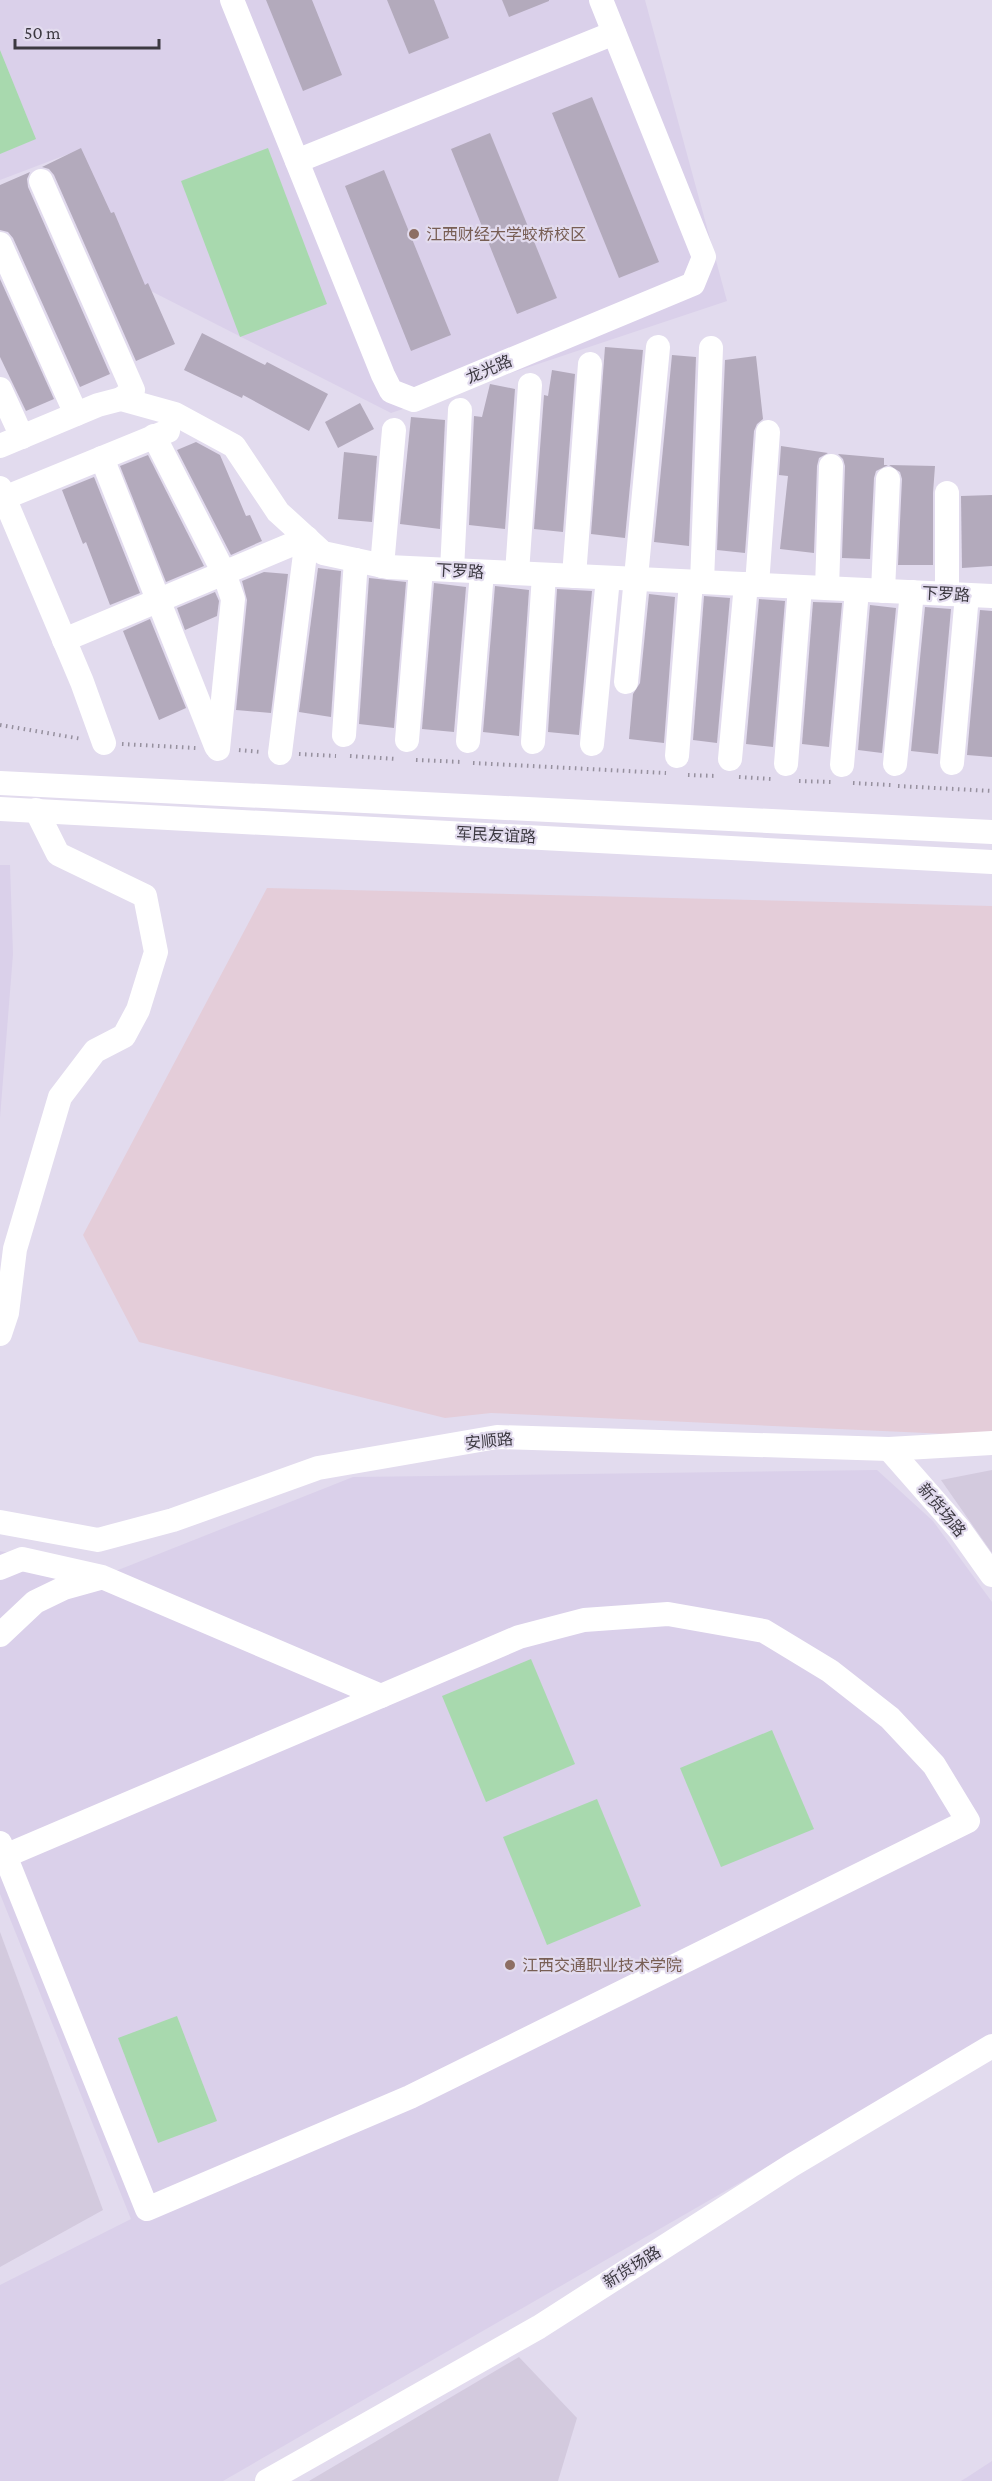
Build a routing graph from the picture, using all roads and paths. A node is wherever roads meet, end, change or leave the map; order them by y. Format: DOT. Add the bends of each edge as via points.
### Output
graph roads {
  1 [pos="232,0"];
  2 [pos="601,0"];
  3 [pos="614,33"];
  4 [pos="297,161"];
  5 [pos="41,181"];
  6 [pos="0,244"];
  7 [pos="658,347"];
  8 [pos="711,348"];
  9 [pos="590,364"];
  10 [pos="530,385"];
  11 [pos="0,389"];
  12 [pos="121,399"];
  13 [pos="460,410"];
  14 [pos="76,414"];
  15 [pos="190,422"];
  16 [pos="394,430"];
  17 [pos="768,432"];
  18 [pos="154,436"];
  19 [pos="22,437"];
  20 [pos="0,446"];
  21 [pos="102,458"];
  22 [pos="831,466"];
  23 [pos="888,479"];
  24 [pos="2,493"];
  25 [pos="947,493"];
  26 [pos="307,538"];
  27 [pos="356,560"];
  28 [pos="382,566"];
  29 [pos="421,569"];
  30 [pos="452,570"];
  31 [pos="482,572"];
  32 [pos="224,573"];
  33 [pos="517,573"];
  34 [pos="544,575"];
  35 [pos="574,576"];
  36 [pos="608,578"];
  37 [pos="636,579"];
  38 [pos="696,582"];
  39 [pos="751,584"];
  40 [pos="800,587"];
  41 [pos="827,588"];
  42 [pos="857,590"];
  43 [pos="883,591"];
  44 [pos="912,592"];
  45 [pos="957,594"];
  46 [pos="992,596"];
  47 [pos="160,600"];
  48 [pos="64,640"];
  49 [pos="626,682"];
  50 [pos="0,725"];
  51 [pos="344,735"];
  52 [pos="468,741"];
  53 [pos="533,742"];
  54 [pos="104,743"];
  55 [pos="592,744"];
  56 [pos="218,749"];
  57 [pos="280,753"];
  58 [pos="406,753"];
  59 [pos="952,763"];
  60 [pos="895,764"];
  61 [pos="677,768"];
  62 [pos="727,771"];
  63 [pos="785,774"];
  64 [pos="843,777"];
  65 [pos="1,781"];
  66 [pos="992,791"];
  67 [pos="4,809"];
  68 [pos="36,810"];
  69 [pos="992,832"];
  70 [pos="992,862"];
  71 [pos="0,1334"];
  72 [pos="992,1443"];
  73 [pos="888,1449"];
  74 [pos="0,1522"];
  75 [pos="0,1568"];
  76 [pos="992,1575"];
  77 [pos="102,1577"];
  78 [pos="0,1635"];
  79 [pos="381,1696"];
  80 [pos="3,1850"];
  81 [pos="992,2046"];
  82 [pos="267,2481"];
  1 -- 4 [label="street, 龙光路"];
  2 -- 3 [label="street, 龙光路"];
  3 -- 4 [label="street"];
  3 -- 4 [label="street, 龙光路" via="704,256 693,284 425,395 414,399 391,391"];
  5 -- 12 [label="street" via="133,390"];
  6 -- 14 [label="street"];
  7 -- 37 [label="street"];
  8 -- 38 [label="street"];
  9 -- 35 [label="street"];
  10 -- 33 [label="street"];
  11 -- 19 [label="street"];
  12 -- 14 [label="street"];
  12 -- 15 [label="street, 下罗路"];
  13 -- 30 [label="street"];
  14 -- 19 [label="street"];
  15 -- 18 [label="street"];
  15 -- 26 [label="street, 下罗路" via="234,446 278,512"];
  16 -- 28 [label="street"];
  17 -- 39 [label="street"];
  18 -- 21 [label="street"];
  18 -- 32 [label="street"];
  19 -- 20 [label="street"];
  21 -- 24 [label="street"];
  21 -- 47 [label="street"];
  22 -- 41 [label="street"];
  23 -- 43 [label="street"];
  24 -- 48 [label="street"];
  25 -- 45 [label="street"];
  26 -- 27 [label="street, 下罗路" via="323,553"];
  26 -- 32 [label="street"];
  26 -- 57 [label="street"];
  27 -- 28 [label="street, 下罗路"];
  27 -- 51 [label="street"];
  28 -- 29 [label="street, 下罗路"];
  29 -- 30 [label="street, 下罗路"];
  29 -- 58 [label="street"];
  30 -- 31 [label="street, 下罗路"];
  31 -- 33 [label="street, 下罗路"];
  31 -- 52 [label="street"];
  32 -- 47 [label="street"];
  32 -- 56 [label="street" via="233,599"];
  33 -- 34 [label="street, 下罗路"];
  34 -- 35 [label="street, 下罗路"];
  34 -- 53 [label="street"];
  35 -- 36 [label="street, 下罗路"];
  36 -- 37 [label="street, 下罗路"];
  36 -- 55 [label="street"];
  37 -- 38 [label="street, 下罗路"];
  37 -- 49 [label="street"];
  38 -- 39 [label="street, 下罗路"];
  38 -- 61 [label="street"];
  39 -- 40 [label="street, 下罗路"];
  39 -- 62 [label="street"];
  40 -- 41 [label="street, 下罗路"];
  40 -- 63 [label="street"];
  41 -- 42 [label="street, 下罗路"];
  42 -- 43 [label="street, 下罗路"];
  42 -- 64 [label="street"];
  43 -- 44 [label="street, 下罗路"];
  44 -- 45 [label="street, 下罗路"];
  44 -- 60 [label="street"];
  45 -- 46 [label="street, 下罗路"];
  45 -- 59 [label="street"];
  47 -- 48 [label="street"];
  47 -- 56 [label="street"];
  48 -- 54 [label="street"];
  50 -- 54 [label="path"];
  54 -- 56 [label="path"];
  56 -- 57 [label="path"];
  57 -- 58 [label="path"];
  58 -- 61 [label="path"];
  61 -- 62 [label="path"];
  62 -- 63 [label="path"];
  63 -- 64 [label="path"];
  64 -- 66 [label="path"];
  65 -- 67 [label="street"];
  65 -- 69 [label="street, 军民友谊路"];
  67 -- 68 [label="street, 军民友谊路"];
  68 -- 70 [label="street, 军民友谊路"];
  68 -- 71 [label="street" via="58,854 145,896 156,952 138,1010 123,1036 95,1051 60,1097 15,1249 7,1313"];
  72 -- 73 [label="street, 安顺路"];
  73 -- 74 [label="street, 安顺路" via="497,1437 318,1468 173,1520 98,1540"];
  73 -- 76 [label="street, 新货场路" via="960,1530"];
  75 -- 77 [label="street" via="22,1559"];
  77 -- 78 [label="street" via="35,1602"];
  77 -- 79 [label="street"];
  79 -- 80 [label="street"];
  79 -- 80 [label="street" via="519,1637 584,1620 668,1614 764,1631 830,1671 890,1718 934,1766 969,1821 410,2097 147,2209"];
  81 -- 82 [label="street, 新货场路" via="792,2165 539,2326"];
}
